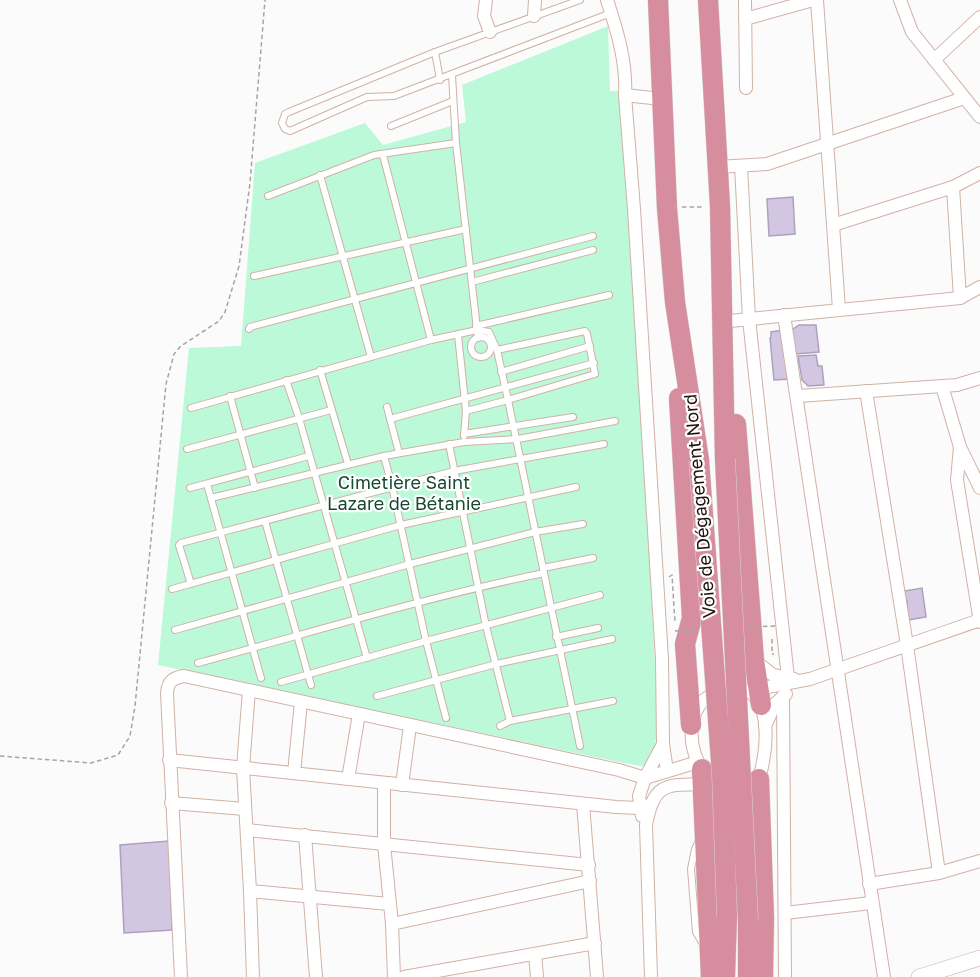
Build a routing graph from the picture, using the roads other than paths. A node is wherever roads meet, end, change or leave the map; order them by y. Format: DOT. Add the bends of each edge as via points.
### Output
graph roads {
  1 [pos="486,0"];
  2 [pos="535,0"];
  3 [pos="580,0"];
  4 [pos="607,0"];
  5 [pos="658,0"];
  6 [pos="708,0"];
  7 [pos="745,0"];
  8 [pos="813,0"];
  9 [pos="817,0"];
  10 [pos="900,0"];
  11 [pos="612,12"];
  12 [pos="534,16"];
  13 [pos="980,17"];
  14 [pos="745,19"];
  15 [pos="490,32"];
  16 [pos="435,52"];
  17 [pos="934,60"];
  18 [pos="452,75"];
  19 [pos="440,80"];
  20 [pos="746,88"];
  21 [pos="625,94"];
  22 [pos="964,98"];
  23 [pos="661,99"];
  24 [pos="453,101"];
  25 [pos="980,117"];
  26 [pos="391,126"];
  27 [pos="456,143"];
  28 [pos="828,143"];
  29 [pos="383,155"];
  30 [pos="741,166"];
  31 [pos="717,167"];
  32 [pos="980,173"];
  33 [pos="320,175"];
  34 [pos="953,187"];
  35 [pos="268,196"];
  36 [pos="833,225"];
  37 [pos="466,229"];
  38 [pos="593,236"];
  39 [pos="404,242"];
  40 [pos="593,250"];
  41 [pos="343,257"];
  42 [pos="721,265"];
  43 [pos="471,268"];
  44 [pos="254,276"];
  45 [pos="472,282"];
  46 [pos="415,284"];
  47 [pos="980,287"];
  48 [pos="609,295"];
  49 [pos="355,298"];
  50 [pos="960,298"];
  51 [pos="675,302"];
  52 [pos="839,309"];
  53 [pos="784,315"];
  54 [pos="740,320"];
  55 [pos="249,329"];
  56 [pos="477,331"];
  57 [pos="458,335"];
  58 [pos="431,340"];
  59 [pos="590,346"];
  60 [pos="497,350"];
  61 [pos="372,357"];
  62 [pos="594,363"];
  63 [pos="320,370"];
  64 [pos="501,372"];
  65 [pos="980,378"];
  66 [pos="286,380"];
  67 [pos="942,386"];
  68 [pos="505,387"];
  69 [pos="866,390"];
  70 [pos="230,396"];
  71 [pos="798,396"];
  72 [pos="465,398"];
  73 [pos="508,400"];
  74 [pos="387,407"];
  75 [pos="190,408"];
  76 [pos="331,410"];
  77 [pos="466,411"];
  78 [pos="573,417"];
  79 [pos="299,418"];
  80 [pos="390,419"];
  81 [pos="615,421"];
  82 [pos="515,427"];
  83 [pos="240,435"];
  84 [pos="464,438"];
  85 [pos="518,439"];
  86 [pos="448,444"];
  87 [pos="604,444"];
  88 [pos="960,447"];
  89 [pos="187,448"];
  90 [pos="399,453"];
  91 [pos="309,456"];
  92 [pos="384,456"];
  93 [pos="521,459"];
  94 [pos="348,464"];
  95 [pos="313,471"];
  96 [pos="454,471"];
  97 [pos="251,472"];
  98 [pos="207,484"];
  99 [pos="392,486"];
  100 [pos="576,487"];
  101 [pos="190,488"];
  102 [pos="255,488"];
  103 [pos="980,488"];
  104 [pos="528,497"];
  105 [pos="211,498"];
  106 [pos="324,505"];
  107 [pos="462,511"];
  108 [pos="265,521"];
  109 [pos="582,524"];
  110 [pos="401,525"];
  111 [pos="535,532"];
  112 [pos="220,533"];
  113 [pos="334,543"];
  114 [pos="470,549"];
  115 [pos="593,558"];
  116 [pos="277,559"];
  117 [pos="410,564"];
  118 [pos="543,570"];
  119 [pos="231,572"];
  120 [pos="345,582"];
  121 [pos="191,584"];
  122 [pos="479,586"];
  123 [pos="172,589"];
  124 [pos="600,595"];
  125 [pos="287,597"];
  126 [pos="418,602"];
  127 [pos="551,609"];
  128 [pos="242,611"];
  129 [pos="355,620"];
  130 [pos="980,621"];
  131 [pos="486,626"];
  132 [pos="598,628"];
  133 [pos="175,630"];
  134 [pos="297,637"];
  135 [pos="556,637"];
  136 [pos="612,639"];
  137 [pos="426,641"];
  138 [pos="907,645"];
  139 [pos="252,648"];
  140 [pos="559,649"];
  141 [pos="367,658"];
  142 [pos="754,660"];
  143 [pos="198,663"];
  144 [pos="496,664"];
  145 [pos="838,669"];
  146 [pos="308,674"];
  147 [pos="261,678"];
  148 [pos="788,678"];
  149 [pos="810,679"];
  150 [pos="437,681"];
  151 [pos="281,682"];
  152 [pos="311,685"];
  153 [pos="249,690"];
  154 [pos="757,695"];
  155 [pos="376,696"];
  156 [pos="783,696"];
  157 [pos="613,701"];
  158 [pos="301,702"];
  159 [pos="571,708"];
  160 [pos="359,714"];
  161 [pos="446,718"];
  162 [pos="510,721"];
  163 [pos="691,725"];
  164 [pos="410,726"];
  165 [pos="500,726"];
  166 [pos="765,726"];
  167 [pos="663,744"];
  168 [pos="580,746"];
  169 [pos="169,760"];
  170 [pos="243,768"];
  171 [pos="667,771"];
  172 [pos="294,773"];
  173 [pos="704,775"];
  174 [pos="645,778"];
  175 [pos="348,779"];
  176 [pos="759,779"];
  177 [pos="384,783"];
  178 [pos="402,785"];
  179 [pos="171,803"];
  180 [pos="583,804"];
  181 [pos="644,806"];
  182 [pos="245,809"];
  183 [pos="247,830"];
  184 [pos="304,835"];
  185 [pos="384,844"];
  186 [pos="980,861"];
  187 [pos="589,865"];
  188 [pos="939,873"];
  189 [pos="590,881"];
  190 [pos="869,884"];
  191 [pos="250,891"];
  192 [pos="308,895"];
  193 [pos="871,903"];
  194 [pos="389,904"];
  195 [pos="785,913"];
  196 [pos="392,924"];
  197 [pos="595,943"];
  198 [pos="535,954"];
  199 [pos="980,958"];
  200 [pos="181,977"];
  201 [pos="253,977"];
  202 [pos="316,977"];
  203 [pos="394,977"];
  204 [pos="404,977"];
  205 [pos="537,977"];
  206 [pos="597,977"];
  207 [pos="651,977"];
  208 [pos="711,977"];
  209 [pos="725,977"];
  210 [pos="748,977"];
  211 [pos="763,977"];
  212 [pos="784,977"];
  213 [pos="884,977"];
  214 [pos="920,977"];
  1 -- 15 [label="street" via="484,16"];
  2 -- 12 [label="street"];
  3 -- 12 [label="lane"];
  4 -- 11 [label="street"];
  5 -- 23 [label="highway, Voie de Dégagement Nord"];
  6 -- 31 [label="highway, Voie de Dégagement Nord"];
  7 -- 14 [label="street"];
  8 -- 14 [label="street"];
  9 -- 28 [label="street"];
  10 -- 17 [label="street" via="912,32"];
  11 -- 18 [label="lane"];
  11 -- 21 [label="street"];
  12 -- 15 [label="lane"];
  13 -- 17 [label="street"];
  14 -- 20 [label="street"];
  15 -- 16 [label="lane"];
  16 -- 19 [label="lane"];
  16 -- 19 [label="lane" via="285,114 282,123 290,131 367,98 394,96"];
  17 -- 22 [label="street"];
  18 -- 19 [label="lane"];
  18 -- 24 [label="lane"];
  21 -- 23 [label="street"];
  21 -- 167 [label="street" via="662,659"];
  22 -- 25 [label="street"];
  22 -- 28 [label="street"];
  23 -- 51 [label="highway, Voie de Dégagement Nord"];
  24 -- 26 [label="lane"];
  24 -- 27 [label="lane"];
  27 -- 29 [label="lane"];
  27 -- 37 [label="lane"];
  28 -- 30 [label="street" via="767,164"];
  28 -- 36 [label="street"];
  29 -- 33 [label="lane"];
  29 -- 39 [label="lane"];
  30 -- 31 [label="street"];
  30 -- 54 [label="street"];
  31 -- 42 [label="highway, Voie de Dégagement Nord"];
  32 -- 34 [label="street"];
  33 -- 35 [label="lane"];
  33 -- 41 [label="lane"];
  34 -- 36 [label="street"];
  34 -- 50 [label="street"];
  36 -- 52 [label="street"];
  37 -- 39 [label="lane"];
  37 -- 43 [label="lane"];
  38 -- 43 [label="lane"];
  39 -- 41 [label="lane"];
  39 -- 46 [label="lane"];
  40 -- 45 [label="lane"];
  41 -- 44 [label="lane"];
  41 -- 49 [label="lane"];
  42 -- 54 [label="highway" via="730,304"];
  42 -- 210 [label="highway, Voie de Dégagement Nord, bridge" via="724,459"];
  43 -- 45 [label="lane"];
  43 -- 46 [label="lane"];
  45 -- 56 [label="lane"];
  46 -- 49 [label="lane"];
  46 -- 58 [label="lane"];
  47 -- 50 [label="street"];
  48 -- 56 [label="lane"];
  49 -- 55 [label="lane"];
  49 -- 61 [label="lane"];
  50 -- 52 [label="street"];
  51 -- 163 [label="highway" via="692,618 685,644"];
  51 -- 209 [label="highway, Voie de Dégagement Nord, bridge" via="699,459 722,774"];
  52 -- 53 [label="street"];
  53 -- 54 [label="street"];
  53 -- 71 [label="street"];
  54 -- 142 [label="highway"];
  54 -- 148 [label="street"];
  56 -- 57 [label="lane"];
  56 -- 60 [label="lane" via="489,332"];
  57 -- 58 [label="lane"];
  57 -- 72 [label="lane"];
  58 -- 61 [label="lane"];
  59 -- 60 [label="lane" via="585,331"];
  59 -- 62 [label="lane"];
  59 -- 64 [label="lane"];
  60 -- 64 [label="lane"];
  61 -- 63 [label="lane"];
  62 -- 68 [label="lane"];
  62 -- 73 [label="lane" via="595,374"];
  63 -- 66 [label="lane"];
  63 -- 76 [label="lane"];
  64 -- 68 [label="lane"];
  65 -- 67 [label="street"];
  66 -- 70 [label="lane"];
  66 -- 79 [label="lane"];
  67 -- 69 [label="street"];
  67 -- 88 [label="street"];
  68 -- 72 [label="lane"];
  68 -- 73 [label="lane"];
  69 -- 71 [label="street"];
  69 -- 138 [label="street"];
  70 -- 75 [label="lane"];
  70 -- 83 [label="lane"];
  71 -- 145 [label="street"];
  72 -- 77 [label="lane"];
  72 -- 80 [label="lane"];
  73 -- 77 [label="lane"];
  73 -- 82 [label="lane"];
  74 -- 80 [label="lane"];
  76 -- 79 [label="lane"];
  76 -- 94 [label="lane"];
  77 -- 84 [label="lane"];
  78 -- 82 [label="lane"];
  79 -- 83 [label="lane"];
  79 -- 91 [label="lane"];
  80 -- 90 [label="lane"];
  81 -- 85 [label="lane"];
  82 -- 84 [label="lane"];
  82 -- 85 [label="lane"];
  83 -- 89 [label="lane"];
  83 -- 97 [label="lane"];
  84 -- 85 [label="lane"];
  84 -- 86 [label="lane"];
  85 -- 93 [label="lane"];
  86 -- 90 [label="lane"];
  86 -- 96 [label="lane"];
  87 -- 93 [label="lane"];
  88 -- 103 [label="street"];
  88 -- 130 [label="street" via="957,480"];
  90 -- 92 [label="lane"];
  91 -- 95 [label="lane"];
  91 -- 97 [label="lane"];
  92 -- 94 [label="lane"];
  92 -- 99 [label="lane"];
  93 -- 96 [label="lane"];
  93 -- 104 [label="lane"];
  94 -- 95 [label="lane"];
  95 -- 102 [label="lane"];
  95 -- 106 [label="lane"];
  96 -- 99 [label="lane"];
  96 -- 107 [label="lane"];
  97 -- 98 [label="lane"];
  97 -- 102 [label="lane"];
  98 -- 101 [label="lane"];
  98 -- 105 [label="lane"];
  99 -- 106 [label="lane"];
  99 -- 110 [label="lane"];
  100 -- 104 [label="lane"];
  102 -- 105 [label="lane"];
  104 -- 107 [label="lane"];
  104 -- 111 [label="lane"];
  105 -- 112 [label="lane"];
  106 -- 108 [label="lane"];
  106 -- 113 [label="lane"];
  107 -- 110 [label="lane"];
  107 -- 114 [label="lane"];
  108 -- 112 [label="lane"];
  108 -- 116 [label="lane"];
  109 -- 111 [label="lane"];
  110 -- 113 [label="lane"];
  110 -- 117 [label="lane"];
  111 -- 114 [label="lane"];
  111 -- 118 [label="lane"];
  112 -- 119 [label="lane"];
  112 -- 121 [label="lane" via="179,546"];
  113 -- 116 [label="lane"];
  113 -- 120 [label="lane"];
  114 -- 117 [label="lane"];
  114 -- 122 [label="lane"];
  115 -- 118 [label="lane"];
  116 -- 119 [label="lane"];
  116 -- 125 [label="lane"];
  117 -- 120 [label="lane"];
  117 -- 126 [label="lane"];
  118 -- 122 [label="lane"];
  118 -- 127 [label="lane"];
  119 -- 121 [label="lane"];
  119 -- 128 [label="lane"];
  120 -- 125 [label="lane"];
  120 -- 129 [label="lane"];
  121 -- 123 [label="lane"];
  122 -- 126 [label="lane"];
  122 -- 131 [label="lane"];
  124 -- 127 [label="lane"];
  125 -- 128 [label="lane"];
  125 -- 134 [label="lane"];
  126 -- 129 [label="lane"];
  126 -- 137 [label="lane"];
  127 -- 131 [label="lane"];
  127 -- 135 [label="lane"];
  128 -- 133 [label="lane"];
  128 -- 139 [label="lane"];
  129 -- 134 [label="lane"];
  129 -- 141 [label="lane"];
  130 -- 138 [label="street"];
  131 -- 137 [label="lane"];
  131 -- 144 [label="lane"];
  132 -- 135 [label="lane"];
  134 -- 139 [label="lane"];
  134 -- 146 [label="lane"];
  135 -- 140 [label="lane"];
  136 -- 140 [label="lane"];
  137 -- 141 [label="lane"];
  137 -- 150 [label="lane"];
  138 -- 145 [label="street"];
  138 -- 188 [label="street"];
  139 -- 143 [label="lane"];
  139 -- 147 [label="lane"];
  140 -- 144 [label="lane"];
  140 -- 159 [label="lane"];
  141 -- 146 [label="lane"];
  142 -- 148 [label="street" via="773,675"];
  142 -- 154 [label="highway"];
  144 -- 150 [label="lane"];
  144 -- 162 [label="lane"];
  145 -- 149 [label="street"];
  145 -- 190 [label="street"];
  146 -- 151 [label="lane"];
  146 -- 152 [label="lane"];
  148 -- 149 [label="street"];
  149 -- 154 [label="street"];
  149 -- 156 [label="street"];
  150 -- 155 [label="lane"];
  150 -- 161 [label="lane"];
  153 -- 158 [label="street"];
  153 -- 169 [label="street" via="184,676 170,682"];
  153 -- 170 [label="street"];
  154 -- 163 [label="street" via="712,695 698,707"];
  154 -- 166 [label="street"];
  156 -- 166 [label="street"];
  156 -- 195 [label="street"];
  157 -- 159 [label="lane"];
  158 -- 160 [label="street"];
  158 -- 172 [label="street"];
  159 -- 162 [label="lane"];
  159 -- 168 [label="lane"];
  160 -- 164 [label="street"];
  160 -- 175 [label="street"];
  162 -- 165 [label="lane"];
  163 -- 173 [label="street" via="694,750"];
  164 -- 174 [label="street"];
  164 -- 178 [label="street"];
  166 -- 176 [label="street" via="766,747"];
  167 -- 171 [label="street"];
  167 -- 174 [label="street"];
  169 -- 170 [label="street"];
  169 -- 179 [label="street"];
  170 -- 172 [label="street"];
  170 -- 182 [label="street"];
  171 -- 173 [label="street"];
  171 -- 174 [label="street"];
  172 -- 175 [label="street"];
  173 -- 176 [label="street" via="747,784"];
  173 -- 181 [label="street" via="668,786"];
  173 -- 208 [label="highway"];
  174 -- 181 [label="street" via="640,788"];
  175 -- 177 [label="street"];
  176 -- 211 [label="highway"];
  177 -- 178 [label="street"];
  177 -- 185 [label="street"];
  178 -- 180 [label="street"];
  179 -- 182 [label="street"];
  179 -- 200 [label="street"];
  180 -- 181 [label="street"];
  180 -- 187 [label="street"];
  181 -- 207 [label="street"];
  182 -- 183 [label="street"];
  183 -- 184 [label="street"];
  183 -- 191 [label="street"];
  184 -- 185 [label="street"];
  184 -- 192 [label="street"];
  185 -- 187 [label="street"];
  185 -- 194 [label="street"];
  186 -- 188 [label="street"];
  187 -- 189 [label="street"];
  188 -- 190 [label="street"];
  189 -- 196 [label="street"];
  189 -- 197 [label="street"];
  190 -- 193 [label="street"];
  191 -- 192 [label="street"];
  191 -- 201 [label="street"];
  192 -- 194 [label="street"];
  192 -- 202 [label="street"];
  193 -- 195 [label="street"];
  193 -- 213 [label="street"];
  194 -- 196 [label="street"];
  195 -- 212 [label="street"];
  196 -- 203 [label="street"];
  197 -- 198 [label="street"];
  197 -- 206 [label="street"];
  198 -- 204 [label="street"];
  198 -- 205 [label="street"];
  199 -- 214 [label="street"];
}
